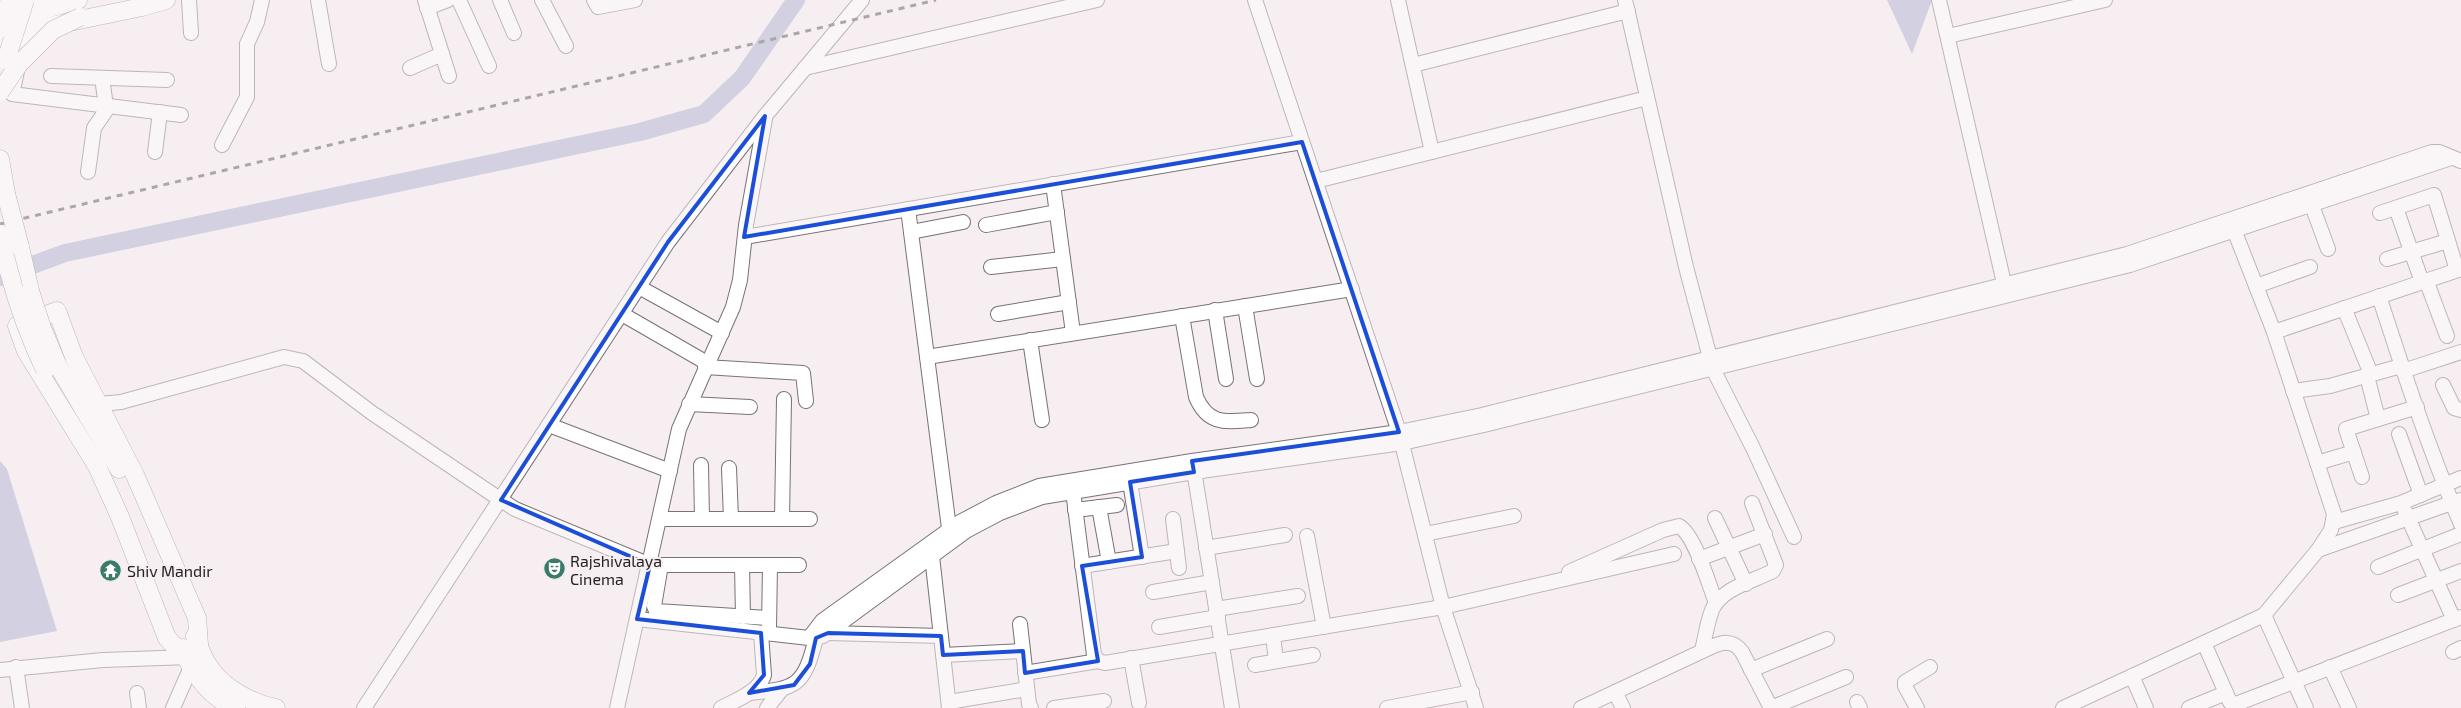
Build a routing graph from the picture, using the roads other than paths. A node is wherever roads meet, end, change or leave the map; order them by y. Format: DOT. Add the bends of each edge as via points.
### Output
graph roads {
  1 [pos="10,0"];
  2 [pos="131,0"];
  3 [pos="166,0"];
  4 [pos="189,0"];
  5 [pos="262,0"];
  6 [pos="318,0"];
  7 [pos="448,0"];
  8 [pos="459,0"];
  9 [pos="500,0"];
  10 [pos="542,0"];
  11 [pos="594,0"];
  12 [pos="862,0"];
  13 [pos="1097,0"];
  14 [pos="1256,0"];
  15 [pos="1398,0"];
  16 [pos="1939,0"];
  17 [pos="2105,0"];
  18 [pos="627,1"];
  19 [pos="426,4"];
  20 [pos="1626,5"];
  21 [pos="79,8"];
  22 [pos="30,11"];
  23 [pos="0,18"];
  24 [pos="0,29"];
  25 [pos="190,32"];
  26 [pos="514,33"];
  27 [pos="1948,36"];
  28 [pos="0,38"];
  29 [pos="566,46"];
  30 [pos="442,54"];
  31 [pos="329,64"];
  32 [pos="1413,65"];
  33 [pos="489,66"];
  34 [pos="410,68"];
  35 [pos="806,68"];
  36 [pos="51,76"];
  37 [pos="449,76"];
  38 [pos="102,78"];
  39 [pos="167,80"];
  40 [pos="0,88"];
  41 [pos="0,92"];
  42 [pos="1647,98"];
  43 [pos="107,106"];
  44 [pos="160,112"];
  45 [pos="180,115"];
  46 [pos="765,116"];
  47 [pos="1302,142"];
  48 [pos="222,145"];
  49 [pos="155,152"];
  50 [pos="1432,152"];
  51 [pos="0,159"];
  52 [pos="2456,160"];
  53 [pos="88,172"];
  54 [pos="1316,181"];
  55 [pos="1053,184"];
  56 [pos="2311,203"];
  57 [pos="2396,208"];
  58 [pos="908,209"];
  59 [pos="1057,212"];
  60 [pos="2380,212"];
  61 [pos="963,222"];
  62 [pos="986,224"];
  63 [pos="2232,224"];
  64 [pos="911,232"];
  65 [pos="0,234"];
  66 [pos="745,237"];
  67 [pos="2448,241"];
  68 [pos="2328,249"];
  69 [pos="2411,252"];
  70 [pos="2387,258"];
  71 [pos="1063,259"];
  72 [pos="991,267"];
  73 [pos="2310,267"];
  74 [pos="2459,269"];
  75 [pos="2424,281"];
  76 [pos="2256,286"];
  77 [pos="639,287"];
  78 [pos="1352,288"];
  79 [pos="2005,288"];
  80 [pos="2379,296"];
  81 [pos="1069,302"];
  82 [pos="1244,306"];
  83 [pos="2344,308"];
  84 [pos="1215,310"];
  85 [pos="622,314"];
  86 [pos="998,314"];
  87 [pos="1182,316"];
  88 [pos="2274,332"];
  89 [pos="722,333"];
  90 [pos="1073,333"];
  91 [pos="2447,336"];
  92 [pos="1030,340"];
  93 [pos="2461,352"];
  94 [pos="927,357"];
  95 [pos="1712,364"];
  96 [pos="706,365"];
  97 [pos="51,367"];
  98 [pos="2402,368"];
  99 [pos="2369,375"];
  100 [pos="1226,379"];
  101 [pos="1256,379"];
  102 [pos="2443,384"];
  103 [pos="2293,391"];
  104 [pos="784,399"];
  105 [pos="806,401"];
  106 [pos="689,404"];
  107 [pos="750,407"];
  108 [pos="2417,407"];
  109 [pos="102,409"];
  110 [pos="2461,410"];
  111 [pos="1042,420"];
  112 [pos="1251,420"];
  113 [pos="2378,420"];
  114 [pos="549,425"];
  115 [pos="2398,434"];
  116 [pos="1401,438"];
  117 [pos="2354,452"];
  118 [pos="2317,463"];
  119 [pos="701,464"];
  120 [pos="1193,466"];
  121 [pos="729,468"];
  122 [pos="670,471"];
  123 [pos="2362,476"];
  124 [pos="2461,478"];
  125 [pos="1130,482"];
  126 [pos="2444,485"];
  127 [pos="1073,491"];
  128 [pos="2421,495"];
  129 [pos="501,500"];
  130 [pos="2456,502"];
  131 [pos="1752,503"];
  132 [pos="2401,503"];
  133 [pos="1117,505"];
  134 [pos="1099,507"];
  135 [pos="1075,510"];
  136 [pos="1514,516"];
  137 [pos="702,518"];
  138 [pos="782,518"];
  139 [pos="1715,518"];
  140 [pos="2408,518"];
  141 [pos="660,519"];
  142 [pos="731,519"];
  143 [pos="810,519"];
  144 [pos="1173,519"];
  145 [pos="2334,522"];
  146 [pos="2461,524"];
  147 [pos="1425,534"];
  148 [pos="1765,534"];
  149 [pos="2461,534"];
  150 [pos="950,535"];
  151 [pos="1285,535"];
  152 [pos="1307,536"];
  153 [pos="1794,537"];
  154 [pos="1729,547"];
  155 [pos="1206,548"];
  156 [pos="2422,549"];
  157 [pos="2318,550"];
  158 [pos="1177,551"];
  159 [pos="1674,554"];
  160 [pos="932,556"];
  161 [pos="1142,557"];
  162 [pos="1699,559"];
  163 [pos="1109,562"];
  164 [pos="655,565"];
  165 [pos="742,565"];
  166 [pos="770,565"];
  167 [pos="799,565"];
  168 [pos="1082,566"];
  169 [pos="2378,567"];
  170 [pos="1179,568"];
  171 [pos="2461,571"];
  172 [pos="2436,581"];
  173 [pos="1212,582"];
  174 [pos="1746,584"];
  175 [pos="1540,585"];
  176 [pos="1153,592"];
  177 [pos="2398,595"];
  178 [pos="1298,596"];
  179 [pos="1716,603"];
  180 [pos="1443,607"];
  181 [pos="1217,613"];
  182 [pos="2264,614"];
  183 [pos="743,617"];
  184 [pos="769,618"];
  185 [pos="2458,618"];
  186 [pos="636,619"];
  187 [pos="1020,624"];
  188 [pos="1159,626"];
  189 [pos="1324,626"];
  190 [pos="765,633"];
  191 [pos="1273,635"];
  192 [pos="818,636"];
  193 [pos="941,636"];
  194 [pos="1827,639"];
  195 [pos="1222,643"];
  196 [pos="2204,643"];
  197 [pos="1023,651"];
  198 [pos="1702,651"];
  199 [pos="1313,654"];
  200 [pos="943,655"];
  201 [pos="195,656"];
  202 [pos="1132,658"];
  203 [pos="1098,661"];
  204 [pos="1276,661"];
  205 [pos="1255,665"];
  206 [pos="2330,666"];
  207 [pos="16,667"];
  208 [pos="1930,667"];
  209 [pos="0,670"];
  210 [pos="1751,670"];
  211 [pos="1025,673"];
  212 [pos="2132,676"];
  213 [pos="1846,677"];
  214 [pos="2294,680"];
  215 [pos="782,689"];
  216 [pos="1027,689"];
  217 [pos="1472,692"];
  218 [pos="1615,692"];
  219 [pos="137,693"];
  220 [pos="749,693"];
  221 [pos="2226,693"];
  222 [pos="1104,701"];
  223 [pos="2090,702"];
  224 [pos="1139,703"];
  225 [pos="949,705"];
  226 [pos="1591,706"];
  227 [pos="231,707"];
  228 [pos="22,708"];
  229 [pos="139,708"];
  230 [pos="173,708"];
  231 [pos="276,708"];
  232 [pos="364,708"];
  233 [pos="617,708"];
  234 [pos="721,708"];
  235 [pos="767,708"];
  236 [pos="1031,708"];
  237 [pos="1054,708"];
  238 [pos="1232,708"];
  239 [pos="1387,708"];
  240 [pos="1476,708"];
  241 [pos="1623,708"];
  242 [pos="1771,708"];
  243 [pos="1917,708"];
  244 [pos="2063,708"];
  245 [pos="2146,708"];
  246 [pos="2190,708"];
  247 [pos="2306,708"];
  248 [pos="2349,708"];
  1 -- 24 [label="main road, bridge"];
  2 -- 21 [label="main road"];
  3 -- 22 [label="main road" via="142,7"];
  4 -- 25 [label="street"];
  5 -- 48 [label="street" via="259,17 247,44 247,96"];
  6 -- 31 [label="street"];
  7 -- 19 [label="street"];
  8 -- 33 [label="street"];
  9 -- 26 [label="street"];
  10 -- 29 [label="street"];
  11 -- 18 [label="street" via="598,7"];
  12 -- 35 [label="street"];
  13 -- 35 [label="street"];
  14 -- 47 [label="street"];
  15 -- 32 [label="street"];
  16 -- 27 [label="street"];
  17 -- 27 [label="street"];
  19 -- 30 [label="street"];
  20 -- 32 [label="street"];
  20 -- 42 [label="street"];
  21 -- 22 [label="main road"];
  21 -- 41 [label="main road, bridge" via="19,64"];
  22 -- 23 [label="highway"];
  22 -- 28 [label="highway"];
  22 -- 40 [label="main road, bridge" via="4,65"];
  22 -- 43 [label="street" via="12,94"];
  27 -- 79 [label="street"];
  30 -- 34 [label="street"];
  30 -- 37 [label="street"];
  32 -- 50 [label="street"];
  35 -- 46 [label="street"];
  36 -- 38 [label="street"];
  38 -- 39 [label="street"];
  38 -- 43 [label="street"];
  42 -- 50 [label="street"];
  42 -- 95 [label="street"];
  43 -- 44 [label="street"];
  43 -- 53 [label="street" via="94,128"];
  44 -- 45 [label="street"];
  44 -- 49 [label="street"];
  46 -- 66 [label="street"];
  46 -- 77 [label="street" via="668,242"];
  47 -- 54 [label="street"];
  47 -- 55 [label="street"];
  50 -- 54 [label="street"];
  51 -- 97 [label="main road, bridge"];
  52 -- 56 [label="street"];
  52 -- 63 [label="street" via="2432,152"];
  54 -- 78 [label="street"];
  55 -- 58 [label="street"];
  55 -- 59 [label="street"];
  56 -- 63 [label="street"];
  56 -- 68 [label="street"];
  57 -- 60 [label="street"];
  57 -- 67 [label="street" via="2434,195"];
  57 -- 69 [label="street"];
  58 -- 64 [label="street"];
  58 -- 66 [label="street"];
  59 -- 62 [label="street"];
  59 -- 71 [label="street"];
  61 -- 64 [label="street"];
  63 -- 76 [label="street"];
  63 -- 79 [label="street"];
  64 -- 94 [label="street"];
  65 -- 97 [label="main road, bridge" via="14,296 27,333"];
  66 -- 89 [label="street" via="740,280"];
  67 -- 69 [label="street"];
  67 -- 74 [label="street"];
  69 -- 70 [label="street"];
  69 -- 75 [label="street"];
  71 -- 72 [label="street"];
  71 -- 81 [label="street"];
  73 -- 76 [label="street"];
  74 -- 75 [label="street"];
  75 -- 80 [label="street"];
  75 -- 91 [label="street"];
  76 -- 88 [label="street"];
  77 -- 85 [label="street"];
  77 -- 89 [label="street"];
  78 -- 82 [label="street"];
  78 -- 116 [label="street"];
  79 -- 95 [label="street"];
  80 -- 83 [label="street"];
  80 -- 98 [label="street"];
  81 -- 86 [label="street"];
  81 -- 90 [label="street"];
  82 -- 84 [label="street"];
  82 -- 101 [label="street"];
  83 -- 88 [label="street"];
  83 -- 99 [label="street"];
  84 -- 87 [label="street"];
  84 -- 100 [label="street"];
  85 -- 96 [label="street"];
  85 -- 114 [label="street"];
  87 -- 90 [label="street"];
  87 -- 112 [label="street" via="1200,407 1207,414 1226,422"];
  88 -- 103 [label="street"];
  89 -- 96 [label="street"];
  90 -- 92 [label="street"];
  92 -- 94 [label="street"];
  92 -- 111 [label="street"];
  93 -- 98 [label="street"];
  94 -- 150 [label="street"];
  95 -- 116 [label="street" via="1484,425"];
  95 -- 153 [label="street"];
  96 -- 105 [label="street" via="803,374"];
  96 -- 106 [label="street"];
  97 -- 201 [label="main road" via="102,463 178,633"];
  98 -- 99 [label="street"];
  98 -- 108 [label="street"];
  99 -- 103 [label="street" via="2330,386"];
  99 -- 113 [label="street"];
  102 -- 110 [label="street" via="2454,408"];
  103 -- 118 [label="street"];
  104 -- 138 [label="street"];
  106 -- 107 [label="street"];
  106 -- 122 [label="street" via="679,429"];
  108 -- 113 [label="street"];
  108 -- 126 [label="street"];
  109 -- 129 [label="street" via="284,357 294,358 303,361 372,413"];
  109 -- 201 [label="main road" via="197,618"];
  109 -- 201 [label="main road" via="74,357 57,312 17,326 26,350 96,466 120,517 167,638"];
  113 -- 117 [label="street" via="2346,429"];
  114 -- 122 [label="street"];
  114 -- 129 [label="street"];
  115 -- 128 [label="street"];
  116 -- 120 [label="street"];
  116 -- 147 [label="street"];
  117 -- 118 [label="street"];
  117 -- 123 [label="street"];
  118 -- 145 [label="street"];
  119 -- 137 [label="street"];
  120 -- 125 [label="street"];
  120 -- 150 [label="street" via="1039,486 996,503"];
  120 -- 155 [label="street"];
  121 -- 142 [label="street"];
  122 -- 141 [label="street"];
  124 -- 126 [label="street"];
  125 -- 127 [label="street"];
  125 -- 161 [label="street"];
  126 -- 128 [label="street"];
  126 -- 130 [label="street"];
  127 -- 135 [label="street"];
  127 -- 150 [label="street" via="1042,497"];
  128 -- 132 [label="street"];
  129 -- 164 [label="street"];
  129 -- 232 [label="street"];
  130 -- 140 [label="street"];
  130 -- 146 [label="street"];
  131 -- 148 [label="street"];
  132 -- 140 [label="street"];
  132 -- 145 [label="street"];
  133 -- 134 [label="street"];
  134 -- 135 [label="street"];
  134 -- 163 [label="street"];
  135 -- 168 [label="street"];
  136 -- 147 [label="street"];
  137 -- 141 [label="street"];
  137 -- 142 [label="street"];
  138 -- 142 [label="street"];
  138 -- 143 [label="street"];
  139 -- 154 [label="street"];
  140 -- 156 [label="street"];
  140 -- 157 [label="street"];
  141 -- 164 [label="street"];
  144 -- 158 [label="street"];
  145 -- 157 [label="street"];
  147 -- 180 [label="street"];
  148 -- 154 [label="street"];
  148 -- 174 [label="street" via="1776,565 1773,571"];
  149 -- 156 [label="street"];
  150 -- 160 [label="street"];
  150 -- 192 [label="street" via="822,621"];
  151 -- 155 [label="street"];
  152 -- 189 [label="street"];
  154 -- 162 [label="street"];
  154 -- 174 [label="street"];
  155 -- 173 [label="street"];
  156 -- 169 [label="street"];
  156 -- 172 [label="street"];
  157 -- 182 [label="street"];
  158 -- 161 [label="street"];
  158 -- 170 [label="street"];
  159 -- 175 [label="street"];
  160 -- 192 [label="street"];
  160 -- 193 [label="street"];
  161 -- 163 [label="street"];
  162 -- 175 [label="street" via="1684,529 1672,527"];
  162 -- 179 [label="street"];
  163 -- 168 [label="street"];
  164 -- 165 [label="street"];
  164 -- 183 [label="street" via="656,611"];
  164 -- 186 [label="street"];
  165 -- 166 [label="street"];
  165 -- 183 [label="street"];
  166 -- 167 [label="street"];
  166 -- 184 [label="street"];
  168 -- 203 [label="street" via="1093,647"];
  171 -- 172 [label="street"];
  172 -- 177 [label="street"];
  172 -- 185 [label="street"];
  173 -- 176 [label="street"];
  173 -- 181 [label="street"];
  174 -- 179 [label="street" via="1726,593"];
  175 -- 180 [label="street"];
  178 -- 181 [label="street"];
  179 -- 198 [label="street"];
  180 -- 189 [label="street"];
  180 -- 217 [label="street"];
  181 -- 188 [label="street"];
  181 -- 195 [label="street"];
  182 -- 196 [label="street"];
  182 -- 214 [label="street"];
  183 -- 184 [label="street"];
  184 -- 190 [label="street"];
  185 -- 206 [label="street"];
  186 -- 190 [label="street"];
  186 -- 233 [label="street"];
  187 -- 197 [label="street"];
  189 -- 191 [label="street"];
  190 -- 192 [label="street"];
  190 -- 220 [label="street" via="764,675"];
  191 -- 195 [label="street"];
  191 -- 204 [label="street"];
  192 -- 193 [label="street"];
  192 -- 215 [label="street" via="803,676 794,685"];
  193 -- 200 [label="street"];
  194 -- 210 [label="street"];
  195 -- 202 [label="street"];
  195 -- 238 [label="street"];
  196 -- 212 [label="street"];
  196 -- 221 [label="street"];
  197 -- 200 [label="street"];
  197 -- 211 [label="street"];
  198 -- 210 [label="street" via="1719,644 1736,644"];
  198 -- 218 [label="street"];
  199 -- 204 [label="street"];
  200 -- 225 [label="street"];
  201 -- 207 [label="street"];
  201 -- 227 [label="main road" via="200,680"];
  201 -- 230 [label="street"];
  201 -- 231 [label="main road" via="233,690 264,706"];
  202 -- 203 [label="street" via="1104,663"];
  202 -- 224 [label="street"];
  203 -- 211 [label="street"];
  204 -- 205 [label="street"];
  206 -- 214 [label="street"];
  206 -- 248 [label="street"];
  207 -- 209 [label="street"];
  207 -- 228 [label="street"];
  208 -- 243 [label="street" via="1905,682"];
  210 -- 242 [label="street"];
  211 -- 216 [label="street"];
  212 -- 223 [label="street"];
  212 -- 245 [label="street"];
  213 -- 242 [label="street"];
  214 -- 221 [label="street" via="2239,704 2232,704"];
  214 -- 247 [label="street"];
  215 -- 220 [label="street"];
  215 -- 235 [label="street"];
  216 -- 225 [label="street"];
  216 -- 236 [label="street"];
  217 -- 239 [label="street"];
  217 -- 240 [label="street"];
  218 -- 226 [label="street"];
  218 -- 241 [label="street"];
  219 -- 229 [label="street"];
  220 -- 234 [label="street"];
  221 -- 246 [label="street"];
  222 -- 237 [label="street"];
  223 -- 244 [label="street"];
}
